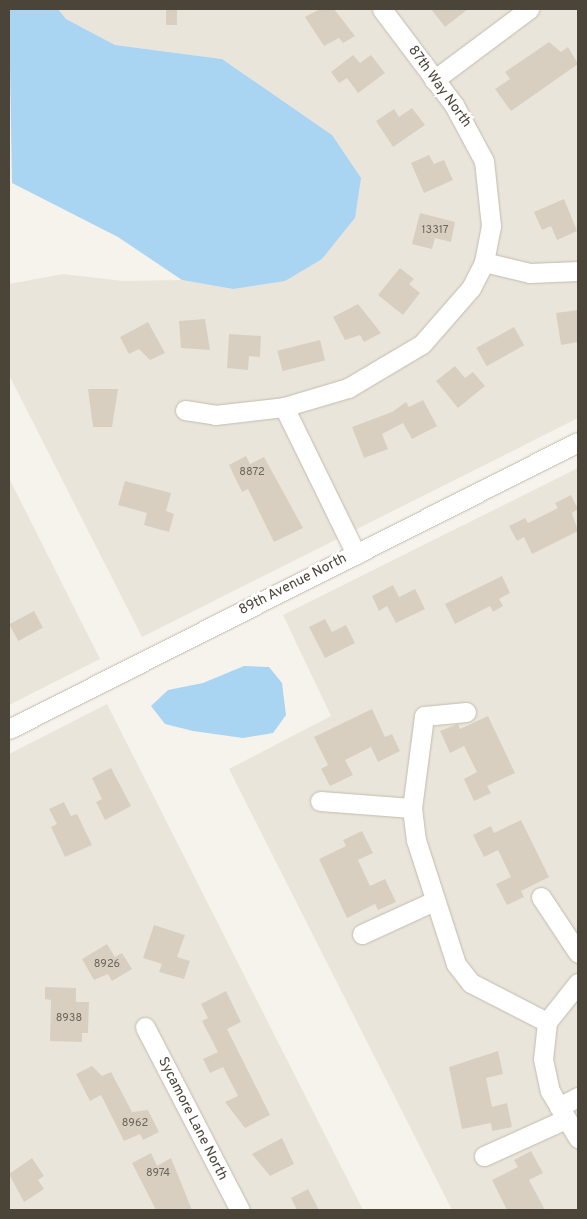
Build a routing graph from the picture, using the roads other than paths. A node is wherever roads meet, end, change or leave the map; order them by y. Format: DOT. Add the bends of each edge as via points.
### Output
graph roads {
  1 [pos="382,9"];
  2 [pos="528,9"];
  3 [pos="434,80"];
  4 [pos="484,262"];
  5 [pos="578,271"];
  6 [pos="284,407"];
  7 [pos="185,410"];
  8 [pos="578,442"];
  9 [pos="356,554"];
  10 [pos="466,712"];
  11 [pos="9,729"];
  12 [pos="320,801"];
  13 [pos="412,808"];
  14 [pos="541,896"];
  15 [pos="434,901"];
  16 [pos="362,934"];
  17 [pos="578,953"];
  18 [pos="578,983"];
  19 [pos="547,1022"];
  20 [pos="146,1027"];
  21 [pos="578,1097"];
  22 [pos="562,1113"];
  23 [pos="578,1138"];
  24 [pos="484,1156"];
  25 [pos="240,1210"];
  1 -- 3 [label="street, 87th Way North"];
  2 -- 3 [label="street"];
  3 -- 4 [label="street, 87th Way North" via="472,132 484,161 491,226"];
  4 -- 5 [label="street" via="530,273"];
  4 -- 6 [label="street, 87th Way North" via="452,314 422,344 348,388"];
  6 -- 7 [label="street, 87th Way North" via="215,416"];
  6 -- 9 [label="street"];
  8 -- 9 [label="street, 89th Avenue North"];
  9 -- 11 [label="street, 89th Avenue North"];
  10 -- 13 [label="street" via="424,716"];
  12 -- 13 [label="street"];
  13 -- 15 [label="street"];
  14 -- 17 [label="street"];
  15 -- 16 [label="street"];
  15 -- 19 [label="street" via="456,964 471,983"];
  18 -- 19 [label="street"];
  19 -- 22 [label="street" via="544,1076"];
  20 -- 25 [label="street, Sycamore Lane North"];
  21 -- 22 [label="street"];
  22 -- 23 [label="street"];
  22 -- 24 [label="street"];
}
